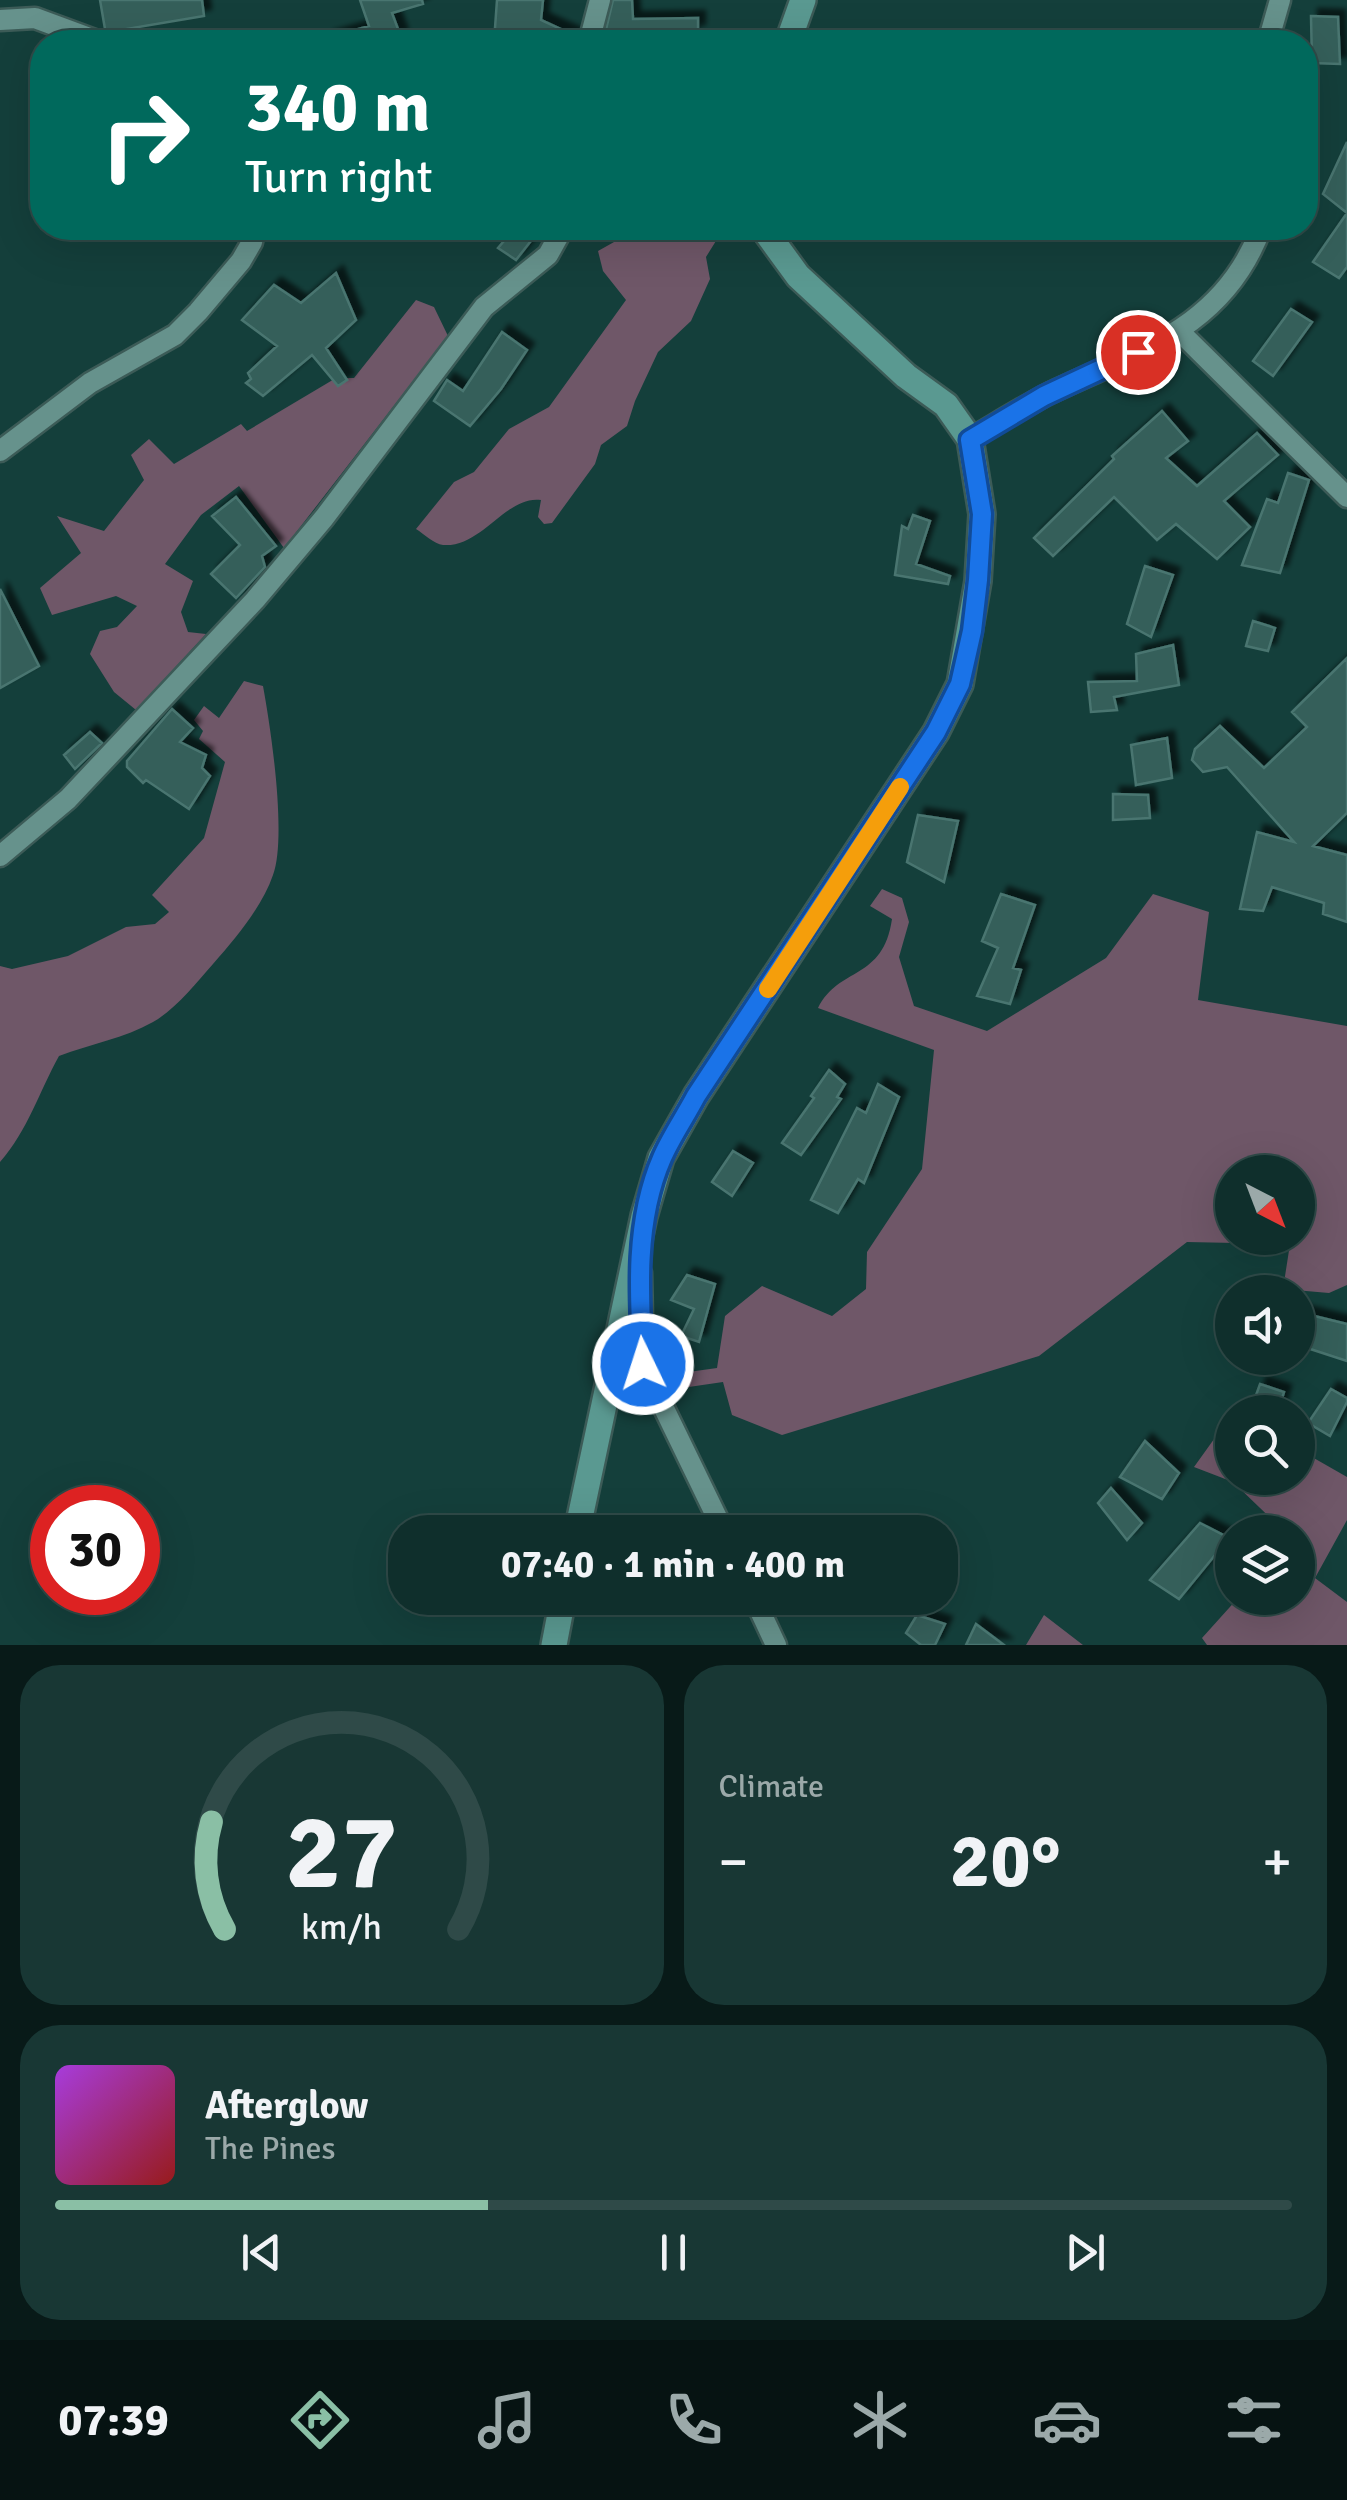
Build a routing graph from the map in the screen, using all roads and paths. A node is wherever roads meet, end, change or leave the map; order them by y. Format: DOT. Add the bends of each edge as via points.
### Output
graph roads {
  1 [pos="600,0"];
  2 [pos="804,0"];
  3 [pos="1280,0"];
  4 [pos="0,20"];
  5 [pos="68,30"];
  6 [pos="592,30"];
  7 [pos="793,30"];
  8 [pos="1271,30"];
  9 [pos="252,240"];
  10 [pos="557,240"];
  11 [pos="772,240"];
  12 [pos="1257,240"];
  13 [pos="1180,332"];
  14 [pos="970,440"];
  15 [pos="0,451"];
  16 [pos="1347,498"];
  17 [pos="0,856"];
  18 [pos="644,1216"];
  19 [pos="581,1515"];
  20 [pos="716,1515"];
  21 [pos="560,1615"];
  22 [pos="762,1615"];
  23 [pos="554,1645"];
  24 [pos="776,1645"];
  1 -- 6 [label="street"];
  2 -- 7 [label="street"];
  3 -- 8 [label="street"];
  4 -- 5 [label="street" via="35,18"];
  9 -- 15 [label="street" via="175,335 90,383"];
  10 -- 17 [label="street" via="548,255 484,307 255,600 68,799"];
  11 -- 14 [label="street" via="798,276 946,404"];
  12 -- 13 [label="street" via="1236,279"];
  13 -- 14 [label="street" via="1044,396"];
  13 -- 16 [label="street"];
  14 -- 18 [label="street" via="982,514 960,684 936,732 696,1096 662,1158"];
  18 -- 19 [label="street"];
  18 -- 20 [label="street" via="643,1364"];
  21 -- 23 [label="street"];
  22 -- 24 [label="street"];
}
